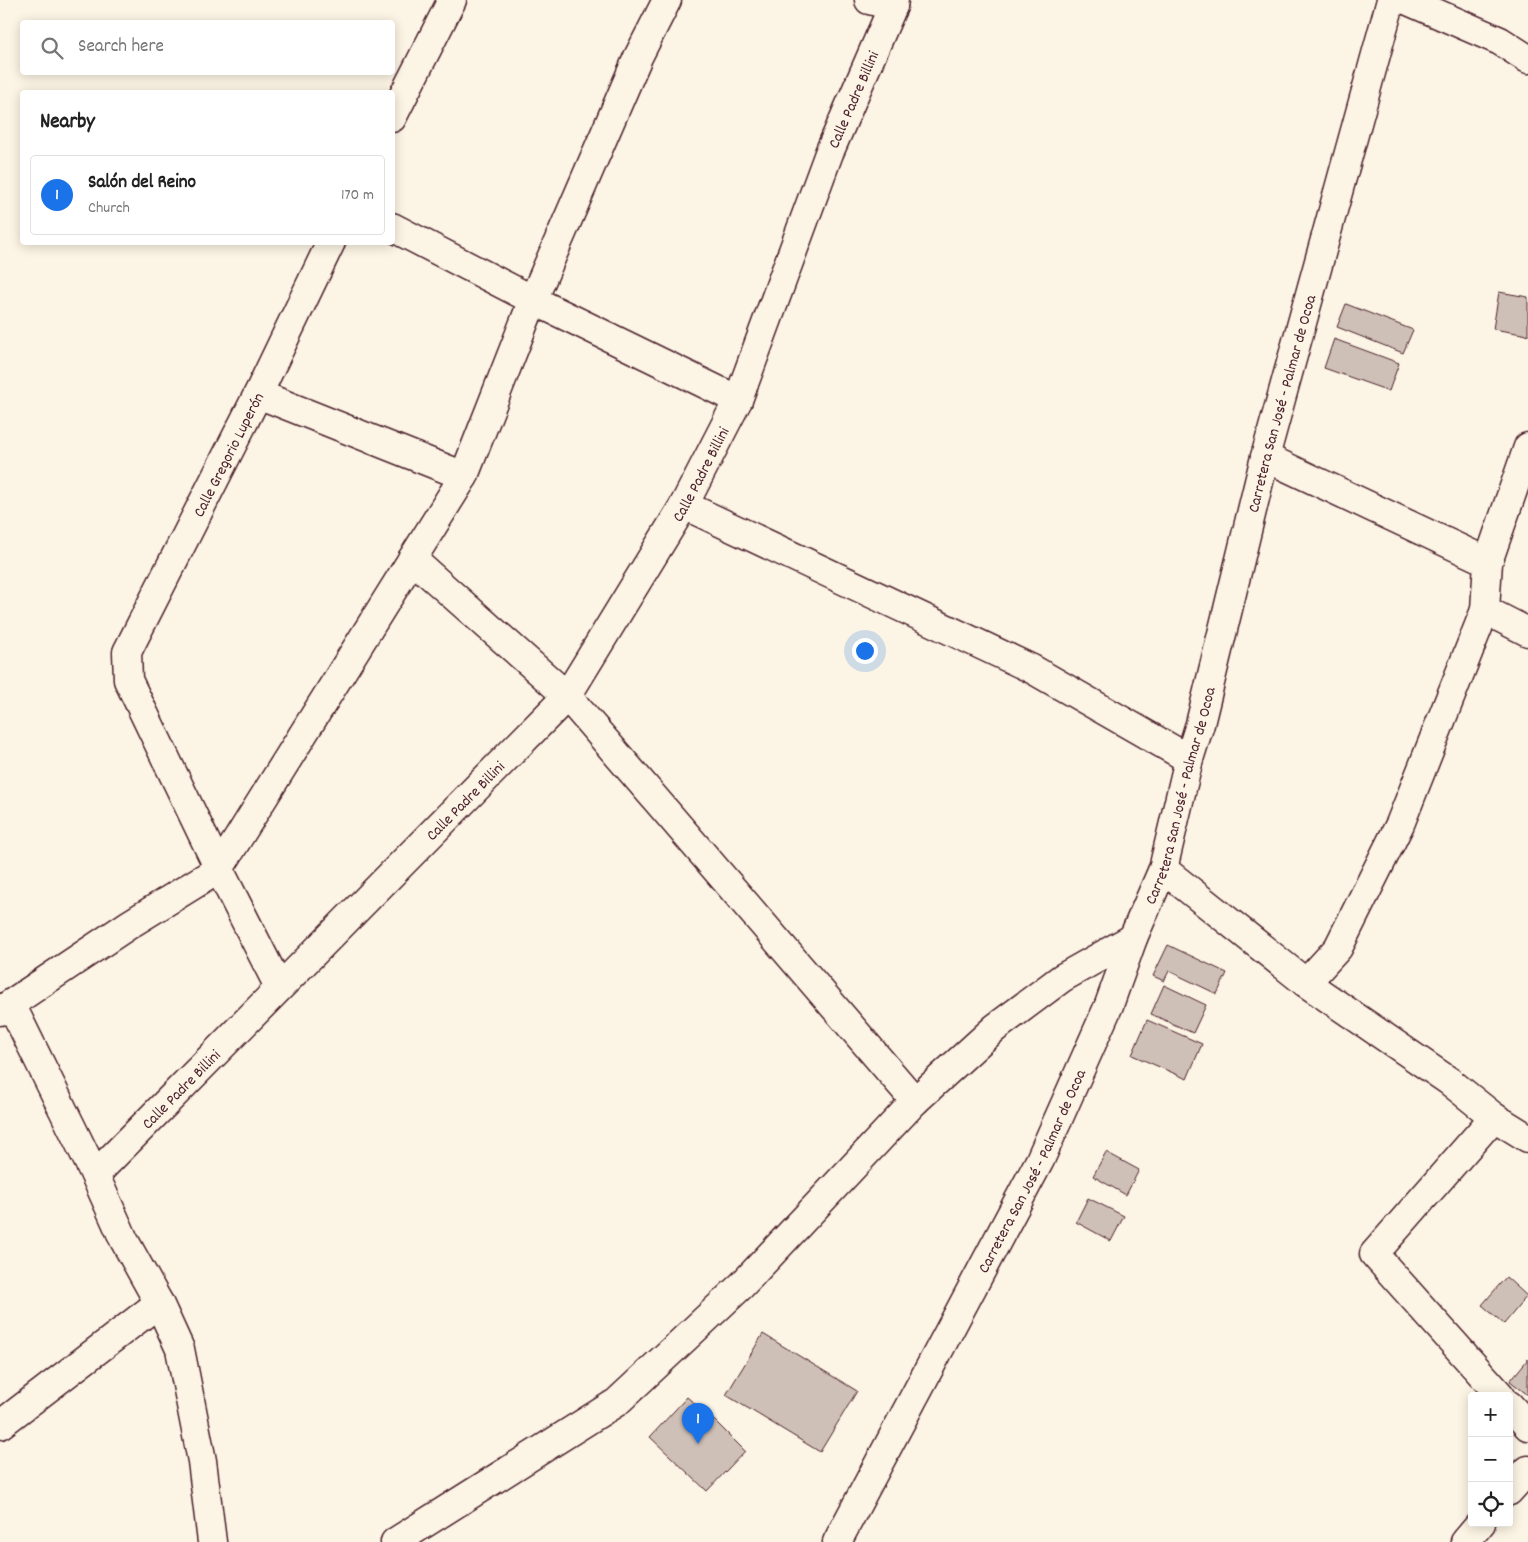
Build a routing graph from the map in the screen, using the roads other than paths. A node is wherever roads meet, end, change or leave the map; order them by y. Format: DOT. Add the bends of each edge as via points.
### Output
graph roads {
  1 [pos="452,0"];
  2 [pos="667,0"];
  3 [pos="1391,0"];
  4 [pos="1406,0"];
  5 [pos="885,2"];
  6 [pos="1528,59"];
  7 [pos="395,112"];
  8 [pos="395,229"];
  9 [pos="330,245"];
  10 [pos="533,300"];
  11 [pos="258,394"];
  12 [pos="738,400"];
  13 [pos="1528,447"];
  14 [pos="1265,457"];
  15 [pos="464,476"];
  16 [pos="684,505"];
  17 [pos="412,559"];
  18 [pos="1488,562"];
  19 [pos="1486,610"];
  20 [pos="1528,632"];
  21 [pos="567,696"];
  22 [pos="1189,759"];
  23 [pos="220,869"];
  24 [pos="1163,869"];
  25 [pos="1133,938"];
  26 [pos="1306,983"];
  27 [pos="279,987"];
  28 [pos="5,1008"];
  29 [pos="916,1100"];
  30 [pos="1494,1117"];
  31 [pos="1528,1138"];
  32 [pos="95,1176"];
  33 [pos="159,1303"];
  34 [pos="1497,1392"];
  35 [pos="1513,1409"];
  36 [pos="0,1425"];
  37 [pos="1528,1426"];
  38 [pos="1528,1470"];
  39 [pos="1513,1487"];
  40 [pos="1478,1527"];
  41 [pos="212,1542"];
  42 [pos="396,1542"];
  43 [pos="837,1542"];
  44 [pos="1465,1542"];
  1 -- 7 [label="street"];
  2 -- 10 [label="street" via="638,57"];
  3 -- 14 [label="street, Carretera San José - Palmar de Ocoa"];
  4 -- 6 [label="street" via="1500,41"];
  5 -- 12 [label="street, Calle Padre Billini"];
  8 -- 10 [label="street"];
  9 -- 11 [label="street, Calle Gregorio Luperón"];
  10 -- 12 [label="street"];
  10 -- 15 [label="street"];
  11 -- 15 [label="street"];
  11 -- 23 [label="street, Calle Gregorio Luperón" via="127,652 128,680"];
  12 -- 16 [label="street, Calle Padre Billini"];
  13 -- 18 [label="street"];
  14 -- 18 [label="street"];
  14 -- 22 [label="street, Carretera San José - Palmar de Ocoa"];
  15 -- 17 [label="street"];
  16 -- 21 [label="street, Calle Padre Billini"];
  16 -- 22 [label="street" via="1032,669"];
  17 -- 21 [label="street"];
  17 -- 23 [label="street"];
  18 -- 19 [label="street"];
  19 -- 20 [label="street"];
  19 -- 26 [label="street" via="1400,824 1338,948"];
  21 -- 27 [label="street, Calle Padre Billini"];
  21 -- 29 [label="street"];
  22 -- 24 [label="street, Carretera San José - Palmar de Ocoa"];
  23 -- 27 [label="street"];
  23 -- 28 [label="street" via="130,924"];
  24 -- 25 [label="street, Carretera San José - Palmar de Ocoa"];
  24 -- 26 [label="street"];
  25 -- 29 [label="street" via="1062,978 995,1028"];
  25 -- 43 [label="street, Carretera San José - Palmar de Ocoa" via="1109,1005 1040,1160"];
  26 -- 30 [label="street" via="1449,1081"];
  27 -- 32 [label="street, Calle Padre Billini"];
  28 -- 32 [label="street"];
  29 -- 42 [label="street" via="742,1285 617,1402"];
  30 -- 31 [label="street"];
  30 -- 34 [label="street" via="1374,1254"];
  32 -- 33 [label="street" via="124,1240"];
  33 -- 36 [label="street"];
  33 -- 41 [label="street" via="180,1350 202,1461"];
  35 -- 37 [label="street"];
  38 -- 39 [label="street"];
  40 -- 44 [label="street"];
}
